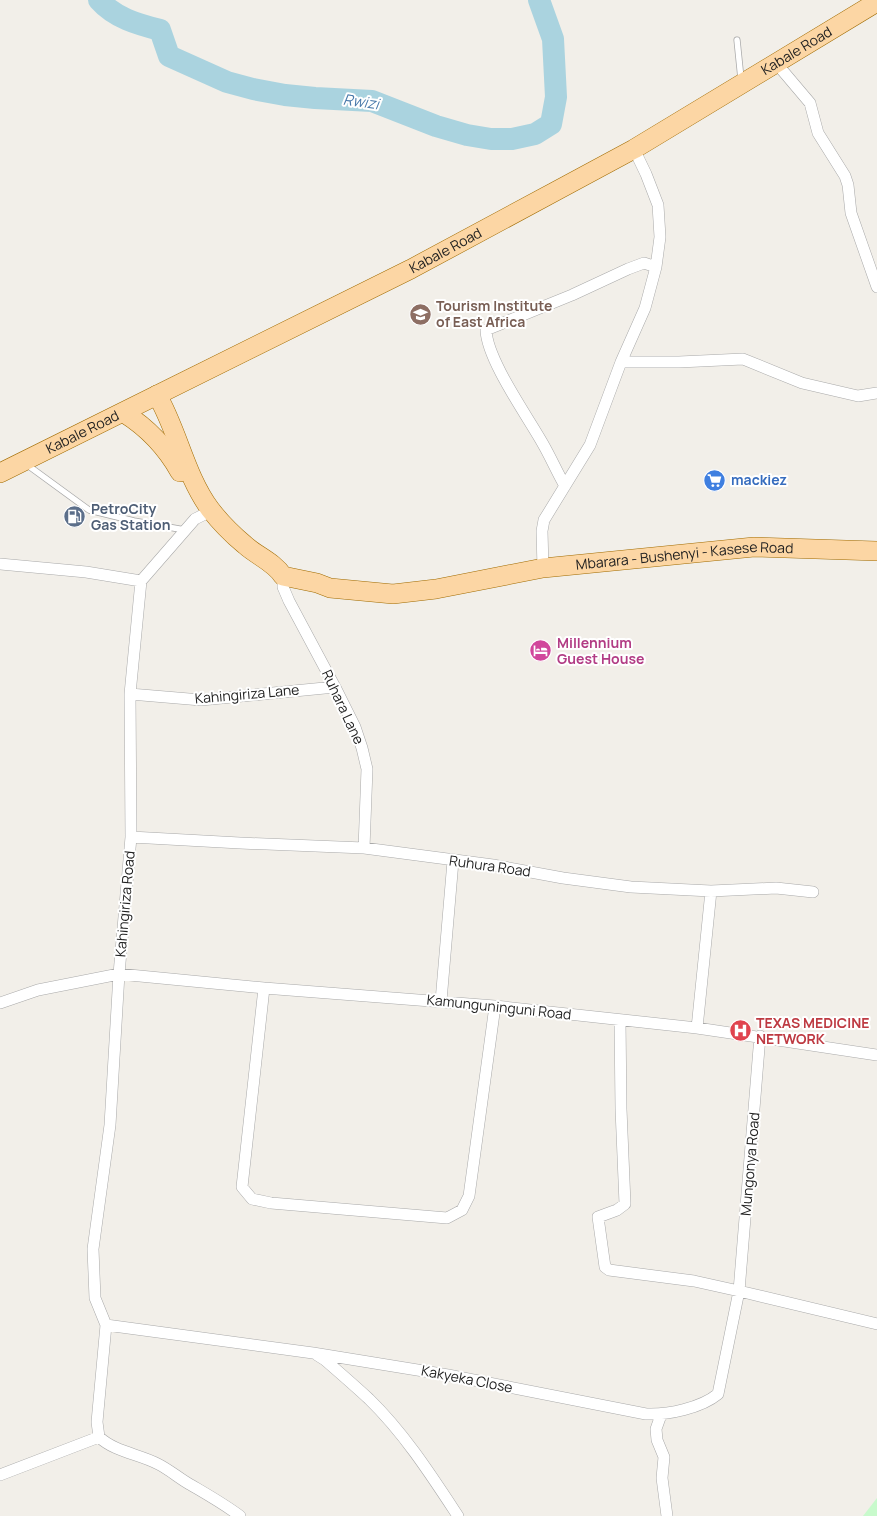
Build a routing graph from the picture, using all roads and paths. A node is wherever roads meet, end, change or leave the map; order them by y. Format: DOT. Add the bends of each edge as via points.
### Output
graph roads {
  1 [pos="877,2"];
  2 [pos="736,40"];
  3 [pos="777,64"];
  4 [pos="742,84"];
  5 [pos="634,149"];
  6 [pos="656,267"];
  7 [pos="877,287"];
  8 [pos="621,362"];
  9 [pos="193,378"];
  10 [pos="877,393"];
  11 [pos="157,395"];
  12 [pos="124,412"];
  13 [pos="178,441"];
  14 [pos="22,461"];
  15 [pos="0,473"];
  16 [pos="564,486"];
  17 [pos="208,512"];
  18 [pos="185,530"];
  19 [pos="877,550"];
  20 [pos="0,564"];
  21 [pos="543,568"];
  22 [pos="140,580"];
  23 [pos="283,582"];
  24 [pos="335,686"];
  25 [pos="130,694"];
  26 [pos="131,837"];
  27 [pos="364,848"];
  28 [pos="453,861"];
  29 [pos="711,891"];
  30 [pos="813,892"];
  31 [pos="119,974"];
  32 [pos="264,988"];
  33 [pos="442,1001"];
  34 [pos="0,1003"];
  35 [pos="495,1006"];
  36 [pos="620,1020"];
  37 [pos="697,1028"];
  38 [pos="760,1036"];
  39 [pos="877,1055"];
  40 [pos="739,1291"];
  41 [pos="877,1324"];
  42 [pos="106,1325"];
  43 [pos="313,1353"];
  44 [pos="660,1415"];
  45 [pos="99,1437"];
  46 [pos="0,1475"];
  47 [pos="240,1516"];
  48 [pos="458,1516"];
  49 [pos="667,1516"];
  1 -- 3 [label="main road, Kabale Road"];
  2 -- 4 [label="lane"];
  3 -- 4 [label="main road, Kabale Road"];
  3 -- 7 [label="street" via="810,103 818,133 845,176 851,213"];
  4 -- 5 [label="main road, Kabale Road"];
  5 -- 6 [label="street" via="658,205 660,237"];
  5 -- 9 [label="main road, Kabale Road" via="411,269"];
  6 -- 8 [label="street" via="645,308"];
  6 -- 16 [label="street" via="644,263 628,268 486,330 486,339 501,373"];
  8 -- 10 [label="street" via="743,359 802,383 858,396"];
  8 -- 16 [label="street" via="590,446"];
  9 -- 11 [label="main road, Kabale Road"];
  9 -- 13 [label="main road" via="178,405"];
  11 -- 12 [label="main road, Kabale Road"];
  11 -- 13 [label="main road, Mbarara - Bushenyi - Kasese Road"];
  12 -- 14 [label="main road, Kabale Road"];
  12 -- 17 [label="main road, Mbarara - Bushenyi - Kasese Road" via="140,423 171,455"];
  13 -- 17 [label="main road, Mbarara - Bushenyi - Kasese Road"];
  14 -- 15 [label="main road, Kabale Road"];
  14 -- 18 [label="lane" via="89,510"];
  16 -- 21 [label="street" via="544,520"];
  17 -- 18 [label="street"];
  17 -- 23 [label="main road, Mbarara - Bushenyi - Kasese Road" via="217,530 239,551"];
  18 -- 22 [label="street"];
  19 -- 21 [label="main road, Mbarara - Bushenyi - Kasese Road" via="754,547"];
  20 -- 22 [label="street"];
  21 -- 23 [label="main road, Mbarara - Bushenyi - Kasese Road" via="403,601 343,600"];
  22 -- 25 [label="street, Kahingiriza Road"];
  23 -- 24 [label="street, Ruhara Lane"];
  24 -- 25 [label="street, Kahingiriza Lane" via="201,700"];
  24 -- 27 [label="street, Ruhara Lane" via="362,748 366,769"];
  25 -- 26 [label="street, Kahingiriza Road"];
  26 -- 27 [label="street, Ruhura Road"];
  26 -- 31 [label="street, Kahingiriza Road"];
  27 -- 28 [label="street, Ruhura Road"];
  28 -- 29 [label="street, Ruhura Road" via="493,864 631,887"];
  28 -- 33 [label="street"];
  29 -- 30 [label="street, Ruhura Road" via="776,888"];
  29 -- 37 [label="street"];
  31 -- 32 [label="street, Kamunguninguni Road"];
  31 -- 34 [label="street, Kamunguninguni Road" via="38,990"];
  31 -- 42 [label="street, Kahingiriza Road" via="110,1125 93,1249 95,1298"];
  32 -- 33 [label="street, Kamunguninguni Road"];
  32 -- 35 [label="street" via="242,1187 252,1199 271,1203 447,1218 462,1210 469,1196"];
  33 -- 35 [label="street, Kamunguninguni Road"];
  35 -- 36 [label="street, Kamunguninguni Road"];
  36 -- 37 [label="street, Kamunguninguni Road"];
  36 -- 40 [label="street" via="625,1204 598,1217 605,1267"];
  37 -- 38 [label="street, Kamunguninguni Road"];
  38 -- 39 [label="street, Kamunguninguni Road"];
  38 -- 40 [label="street, Mungonya Road"];
  40 -- 41 [label="street"];
  40 -- 44 [label="street, Kakyeka Close" via="718,1394 700,1405"];
  42 -- 43 [label="street, Kakyeka Close"];
  42 -- 45 [label="street" via="97,1412"];
  43 -- 44 [label="street, Kakyeka Close"];
  43 -- 48 [label="street" via="370,1400 388,1420"];
  44 -- 49 [label="street" via="656,1429 664,1457 662,1478"];
  45 -- 46 [label="street"];
  45 -- 47 [label="street" via="109,1446 159,1465"];
}
